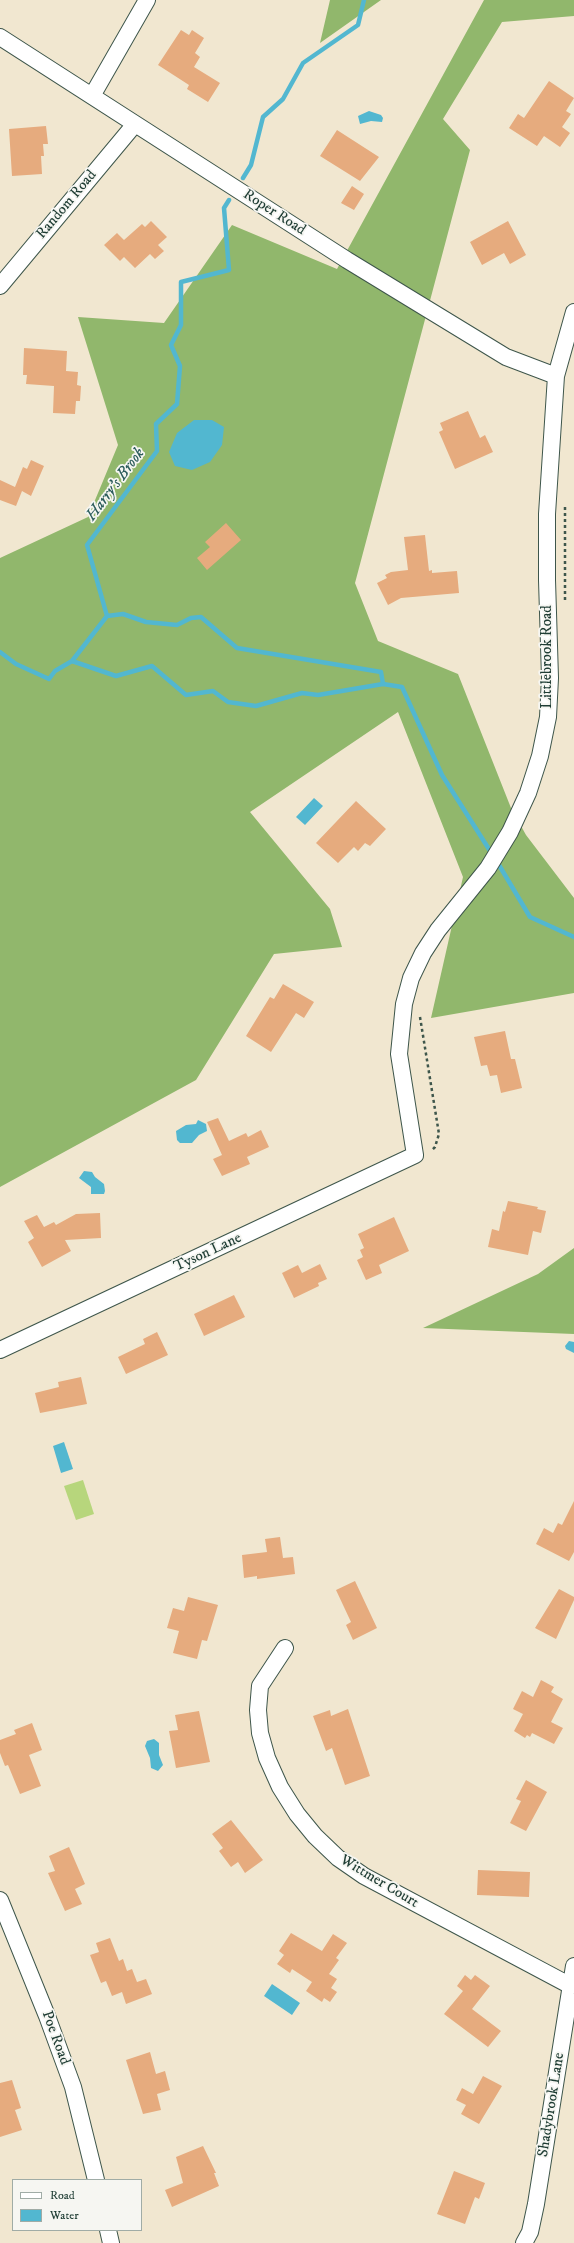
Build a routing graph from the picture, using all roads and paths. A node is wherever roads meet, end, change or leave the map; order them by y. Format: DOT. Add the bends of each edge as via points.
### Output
graph roads {
  1 [pos="147,0"];
  2 [pos="0,37"];
  3 [pos="92,96"];
  4 [pos="135,124"];
  5 [pos="0,286"];
  6 [pos="574,312"];
  7 [pos="556,376"];
  8 [pos="419,1010"];
  9 [pos="421,1155"];
  10 [pos="0,1350"];
  11 [pos="285,1648"];
  12 [pos="0,1900"];
  13 [pos="574,1966"];
  14 [pos="571,1986"];
  15 [pos="96,2179"];
  16 [pos="108,2231"];
  17 [pos="112,2243"];
  18 [pos="524,2243"];
  1 -- 3 [label="street"];
  2 -- 3 [label="street, Roper Road"];
  3 -- 4 [label="street, Roper Road"];
  4 -- 5 [label="street, Random Road"];
  4 -- 7 [label="street, Roper Road" via="347,260 506,356"];
  6 -- 7 [label="street, Littlebrook Road"];
  7 -- 9 [label="street, Littlebrook Road" via="548,514 548,717 540,756 528,793 500,848 488,868 438,930 411,978 404,1004 399,1054"];
  8 -- 9 [label="path" via="439,1134 435,1147"];
  9 -- 10 [label="street, Tyson Lane"];
  11 -- 14 [label="street, Wittmer Court" via="260,1686 260,1733 267,1758 280,1787 315,1836 338,1858 364,1876"];
  12 -- 15 [label="street, Poe Road" via="47,2016 72,2087"];
  13 -- 14 [label="street, Shadybrook Lane"];
  14 -- 18 [label="street, Shadybrook Lane" via="536,2204 530,2232"];
  16 -- 17 [label="street"];
}
